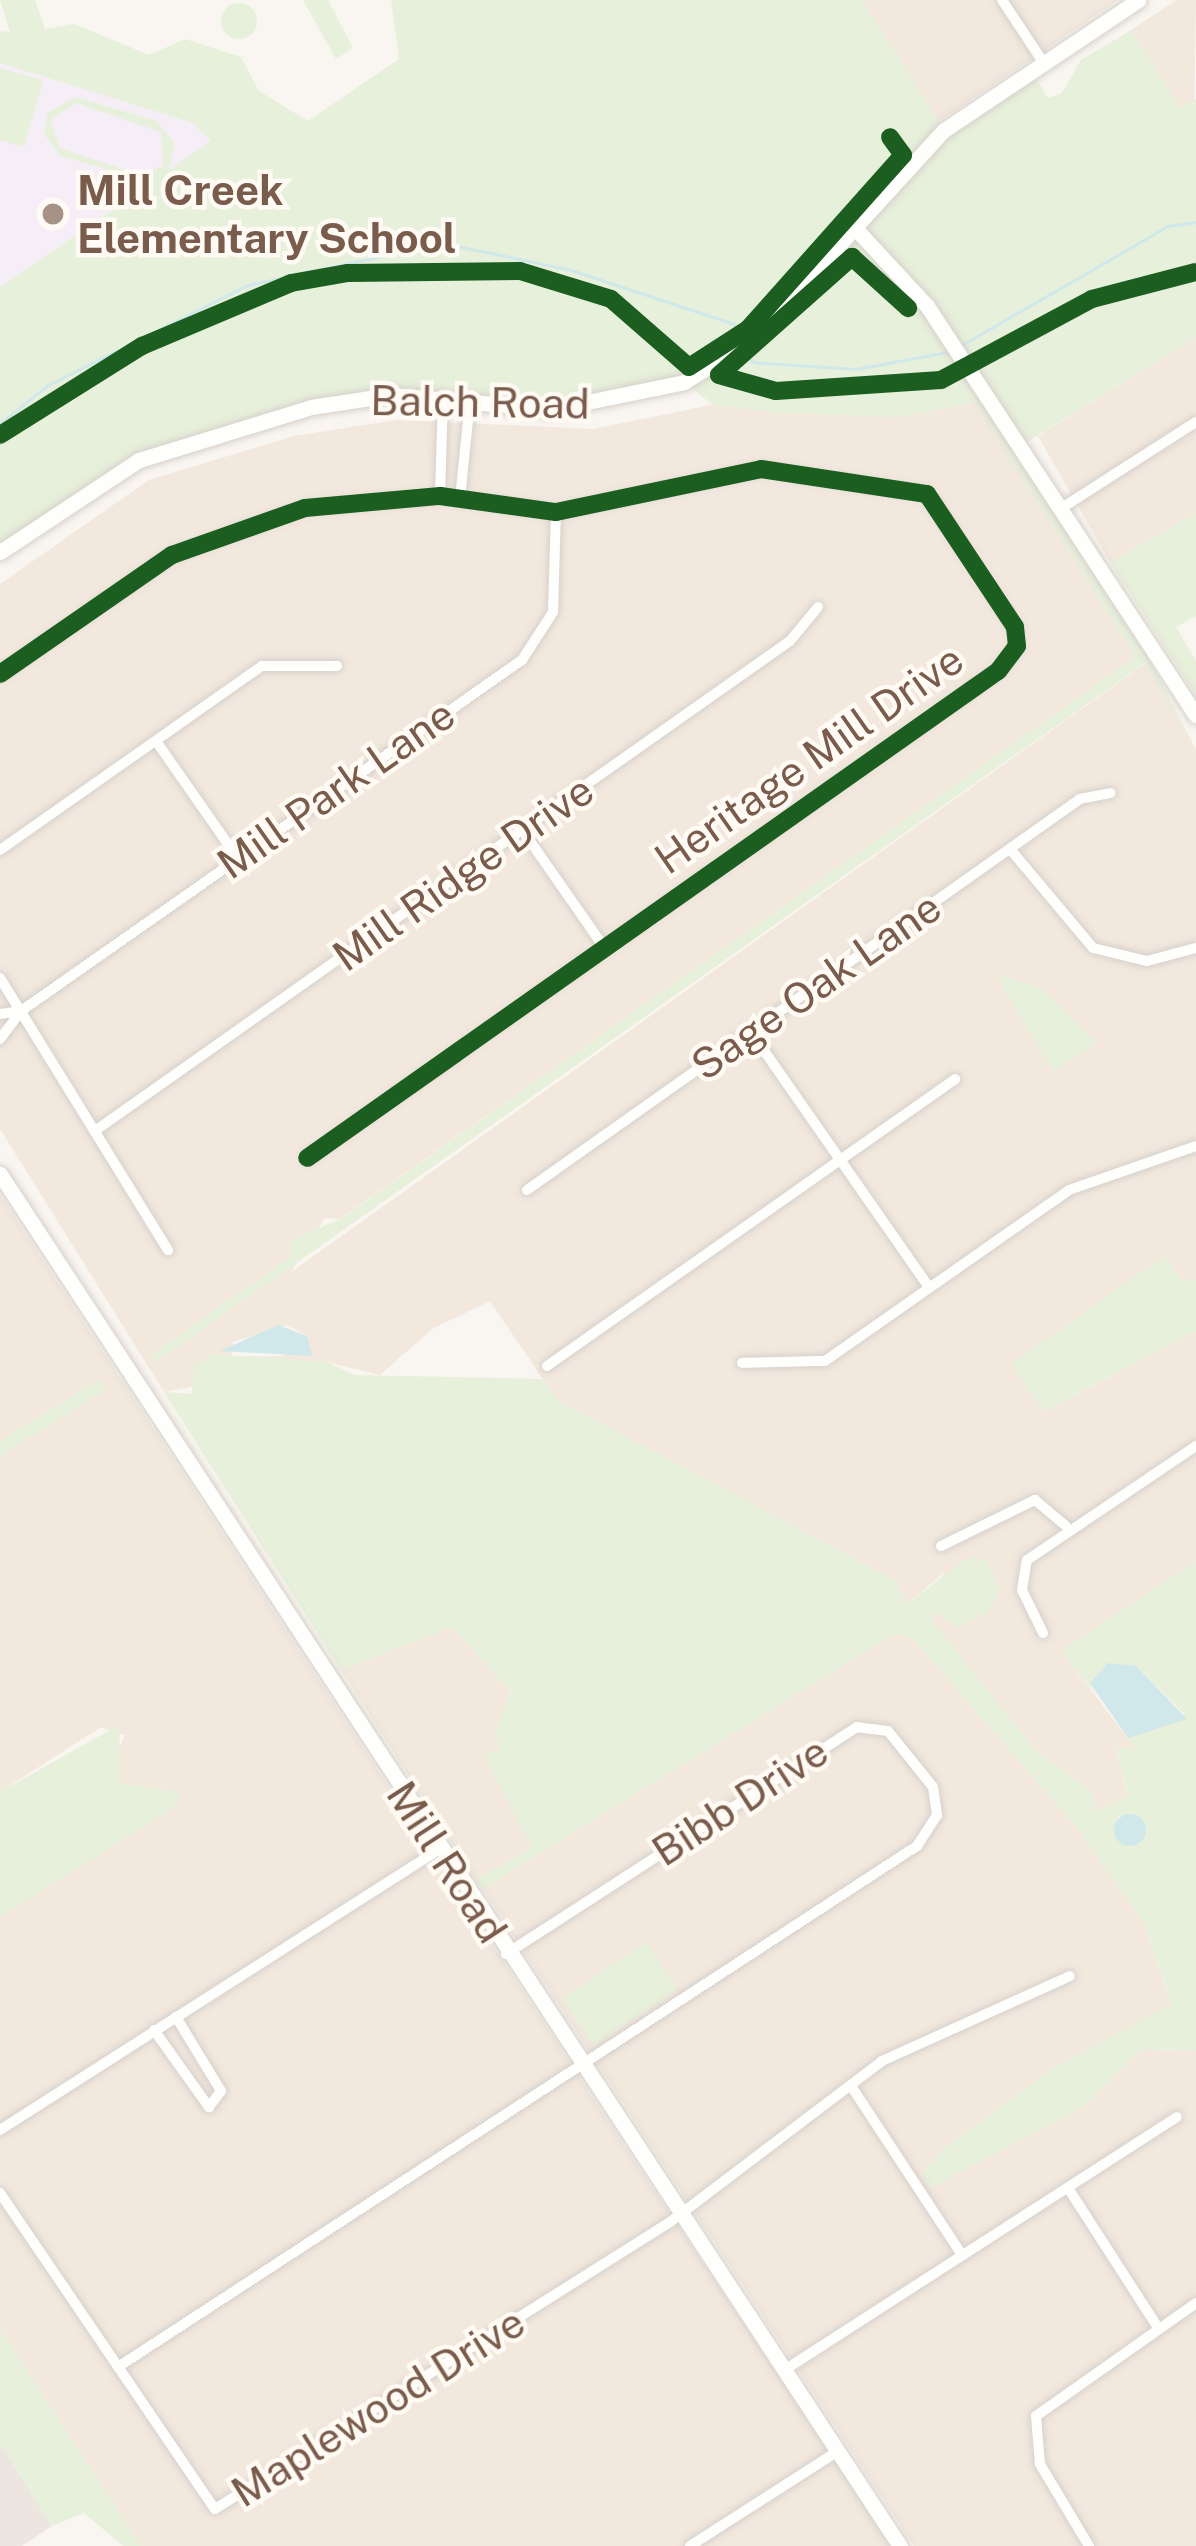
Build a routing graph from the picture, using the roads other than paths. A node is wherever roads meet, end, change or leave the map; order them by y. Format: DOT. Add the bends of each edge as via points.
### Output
graph roads {
  1 [pos="1002,0"];
  2 [pos="1138,0"];
  3 [pos="1043,62"];
  4 [pos="883,196"];
  5 [pos="855,228"];
  6 [pos="832,254"];
  7 [pos="888,263"];
  8 [pos="443,396"];
  9 [pos="470,400"];
  10 [pos="1196,422"];
  11 [pos="440,496"];
  12 [pos="460,499"];
  13 [pos="1060,509"];
  14 [pos="556,512"];
  15 [pos="0,552"];
  16 [pos="818,608"];
  17 [pos="337,666"];
  18 [pos="0,674"];
  19 [pos="1196,715"];
  20 [pos="156,741"];
  21 [pos="1110,794"];
  22 [pos="523,831"];
  23 [pos="1010,849"];
  24 [pos="0,850"];
  25 [pos="237,857"];
  26 [pos="604,947"];
  27 [pos="1196,949"];
  28 [pos="0,978"];
  29 [pos="21,1011"];
  30 [pos="0,1014"];
  31 [pos="751,1032"];
  32 [pos="0,1039"];
  33 [pos="955,1078"];
  34 [pos="99,1128"];
  35 [pos="1196,1146"];
  36 [pos="307,1157"];
  37 [pos="839,1161"];
  38 [pos="0,1174"];
  39 [pos="527,1190"];
  40 [pos="169,1250"];
  41 [pos="928,1286"];
  42 [pos="742,1363"];
  43 [pos="547,1366"];
  44 [pos="1196,1446"];
  45 [pos="1066,1526"];
  46 [pos="940,1546"];
  47 [pos="1043,1633"];
  48 [pos="438,1850"];
  49 [pos="506,1954"];
  50 [pos="1070,1976"];
  51 [pos="176,2017"];
  52 [pos="154,2030"];
  53 [pos="584,2070"];
  54 [pos="853,2090"];
  55 [pos="1178,2117"];
  56 [pos="0,2131"];
  57 [pos="1068,2188"];
  58 [pos="0,2192"];
  59 [pos="680,2213"];
  60 [pos="962,2255"];
  61 [pos="1196,2303"];
  62 [pos="1157,2326"];
  63 [pos="118,2367"];
  64 [pos="786,2369"];
  65 [pos="838,2450"];
  66 [pos="691,2546"];
  67 [pos="900,2546"];
  68 [pos="1089,2546"];
  1 -- 3 [label="street"];
  2 -- 3 [label="street, Balch Road"];
  3 -- 4 [label="street, Balch Road" via="958,117"];
  4 -- 5 [label="street, Balch Road"];
  4 -- 7 [label="street" via="873,236"];
  5 -- 6 [label="street, Balch Road"];
  5 -- 7 [label="street"];
  6 -- 7 [label="street" via="858,245"];
  6 -- 9 [label="street, Balch Road" via="754,340 718,364 601,405"];
  7 -- 13 [label="street" via="952,344"];
  8 -- 9 [label="street, Balch Road"];
  8 -- 11 [label="street"];
  8 -- 15 [label="street, Balch Road" via="311,407 139,460"];
  9 -- 12 [label="street"];
  10 -- 13 [label="street"];
  11 -- 12 [label="street, Heritage Mill Drive"];
  11 -- 18 [label="street, Heritage Mill Drive" via="352,499 172,555"];
  12 -- 14 [label="street, Heritage Mill Drive"];
  13 -- 19 [label="street"];
  14 -- 25 [label="street, Mill Park Lane" via="553,612 522,660"];
  14 -- 26 [label="street, Heritage Mill Drive" via="761,469 908,484 938,510 1017,646"];
  16 -- 22 [label="street, Mill Ridge Drive" via="790,641"];
  17 -- 20 [label="street" via="262,666"];
  20 -- 24 [label="street"];
  20 -- 25 [label="street"];
  21 -- 23 [label="street, Sage Oak Lane" via="1080,800"];
  22 -- 26 [label="street"];
  22 -- 34 [label="street, Mill Ridge Drive"];
  23 -- 27 [label="street" via="1093,947 1147,961"];
  23 -- 31 [label="street, Sage Oak Lane"];
  25 -- 29 [label="street, Mill Park Lane"];
  26 -- 36 [label="street, Heritage Mill Drive"];
  28 -- 29 [label="street"];
  29 -- 30 [label="street, Mill Park Lane"];
  29 -- 32 [label="street, Mill Park Lane"];
  29 -- 34 [label="street"];
  31 -- 37 [label="street"];
  31 -- 39 [label="street, Sage Oak Lane"];
  33 -- 37 [label="street"];
  34 -- 40 [label="street"];
  35 -- 41 [label="street" via="1070,1190"];
  37 -- 41 [label="street"];
  37 -- 43 [label="street"];
  38 -- 48 [label="street, Mill Road"];
  41 -- 42 [label="street" via="826,1361"];
  44 -- 45 [label="street"];
  45 -- 46 [label="street" via="1035,1500"];
  45 -- 47 [label="street" via="1022,1575"];
  48 -- 49 [label="street, Mill Road"];
  48 -- 51 [label="street"];
  49 -- 53 [label="street, Mill Road"];
  49 -- 53 [label="street, Bibb Drive" via="842,1734 875,1726 905,1745 933,1787 931,1833"];
  50 -- 54 [label="street" via="924,2035"];
  51 -- 52 [label="street"];
  51 -- 52 [label="street" via="221,2091 209,2107"];
  52 -- 56 [label="street"];
  53 -- 59 [label="street, Mill Road"];
  53 -- 63 [label="street"];
  54 -- 59 [label="street"];
  54 -- 60 [label="street"];
  55 -- 57 [label="street"];
  57 -- 60 [label="street"];
  57 -- 62 [label="street"];
  58 -- 63 [label="street, Maplewood Drive"];
  59 -- 63 [label="street, Maplewood Drive" via="215,2509"];
  59 -- 64 [label="street, Mill Road"];
  60 -- 64 [label="street"];
  61 -- 62 [label="street"];
  62 -- 68 [label="street" via="1036,2416 1040,2464"];
  64 -- 65 [label="street, Mill Road"];
  65 -- 66 [label="street"];
  65 -- 67 [label="street, Mill Road"];
}
